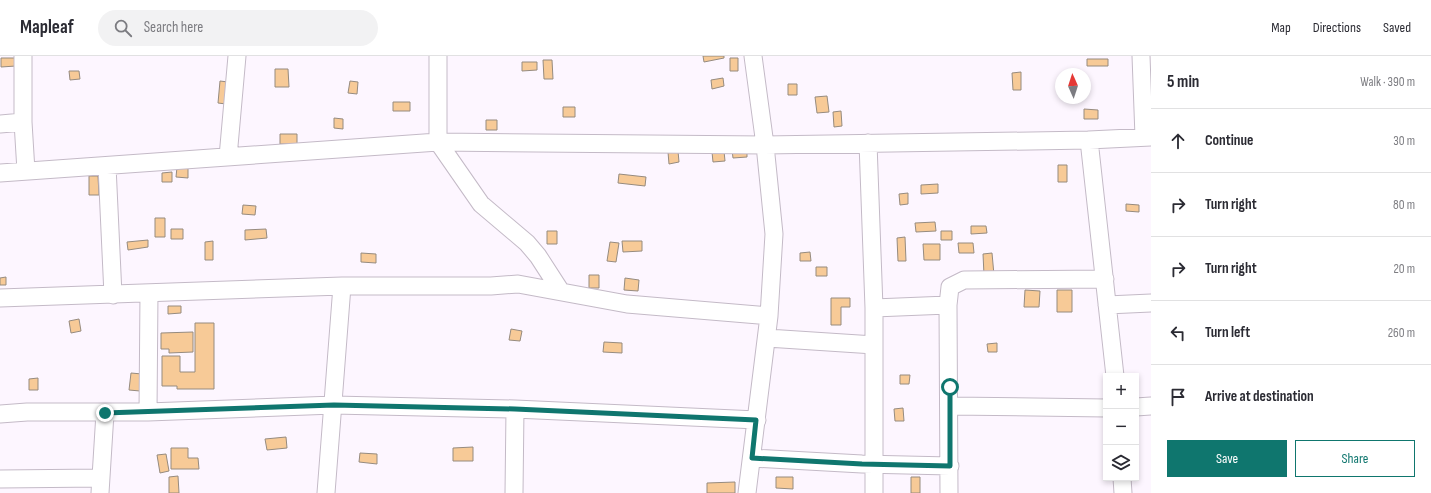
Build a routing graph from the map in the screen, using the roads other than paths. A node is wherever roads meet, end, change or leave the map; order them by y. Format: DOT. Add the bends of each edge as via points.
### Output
graph roads {
  1 [pos="23,56"];
  2 [pos="236,56"];
  3 [pos="438,56"];
  4 [pos="753,56"];
  5 [pos="1141,56"];
  6 [pos="23,122"];
  7 [pos="0,124"];
  8 [pos="1147,137"];
  9 [pos="1089,140"];
  10 [pos="438,142"];
  11 [pos="868,143"];
  12 [pos="765,145"];
  13 [pos="228,157"];
  14 [pos="107,166"];
  15 [pos="26,171"];
  16 [pos="0,173"];
  17 [pos="1105,279"];
  18 [pos="342,286"];
  19 [pos="560,290"];
  20 [pos="149,293"];
  21 [pos="112,295"];
  22 [pos="0,298"];
  23 [pos="948,304"];
  24 [pos="1151,304"];
  25 [pos="1107,305"];
  26 [pos="874,308"];
  27 [pos="769,316"];
  28 [pos="766,338"];
  29 [pos="874,345"];
  30 [pos="1115,373"];
  31 [pos="334,405"];
  32 [pos="950,406"];
  33 [pos="1151,406"];
  34 [pos="1139,407"];
  35 [pos="1103,408"];
  36 [pos="515,409"];
  37 [pos="148,412"];
  38 [pos="105,413"];
  39 [pos="0,414"];
  40 [pos="756,420"];
  41 [pos="752,458"];
  42 [pos="875,464"];
  43 [pos="950,466"];
  44 [pos="0,479"];
  45 [pos="1122,481"];
  46 [pos="101,486"];
  47 [pos="326,493"];
  48 [pos="514,493"];
  49 [pos="747,493"];
  50 [pos="874,493"];
  51 [pos="949,493"];
  52 [pos="1123,493"];
  1 -- 6 [label="street"];
  2 -- 13 [label="street"];
  3 -- 10 [label="street"];
  4 -- 12 [label="street"];
  5 -- 8 [label="street"];
  6 -- 7 [label="street"];
  6 -- 15 [label="street"];
  8 -- 9 [label="street"];
  9 -- 11 [label="street"];
  9 -- 17 [label="street"];
  10 -- 12 [label="street"];
  10 -- 13 [label="street"];
  10 -- 19 [label="street" via="481,204 527,242"];
  11 -- 12 [label="street"];
  11 -- 26 [label="street"];
  12 -- 27 [label="street" via="774,234"];
  13 -- 14 [label="street"];
  14 -- 15 [label="street"];
  14 -- 21 [label="street"];
  15 -- 16 [label="street"];
  17 -- 23 [label="street" via="964,280 950,287"];
  17 -- 25 [label="street"];
  18 -- 19 [label="street" via="518,284"];
  18 -- 20 [label="street"];
  18 -- 31 [label="street"];
  19 -- 27 [label="street" via="627,304"];
  20 -- 21 [label="street"];
  20 -- 37 [label="street"];
  21 -- 22 [label="street"];
  23 -- 26 [label="street"];
  23 -- 32 [label="street"];
  24 -- 25 [label="street"];
  25 -- 30 [label="street"];
  26 -- 29 [label="street"];
  27 -- 28 [label="street"];
  28 -- 29 [label="street"];
  28 -- 40 [label="street"];
  29 -- 42 [label="street"];
  31 -- 36 [label="street"];
  31 -- 37 [label="street"];
  31 -- 47 [label="street"];
  32 -- 35 [label="street"];
  32 -- 43 [label="street"];
  33 -- 34 [label="street"];
  36 -- 40 [label="street"];
  36 -- 48 [label="street"];
  37 -- 38 [label="street"];
  38 -- 39 [label="street"];
  38 -- 46 [label="street"];
  40 -- 41 [label="street"];
  41 -- 42 [label="street"];
  41 -- 49 [label="street"];
  42 -- 43 [label="street"];
  42 -- 50 [label="street"];
  43 -- 51 [label="street"];
  44 -- 46 [label="street"];
  45 -- 52 [label="street"];
}
